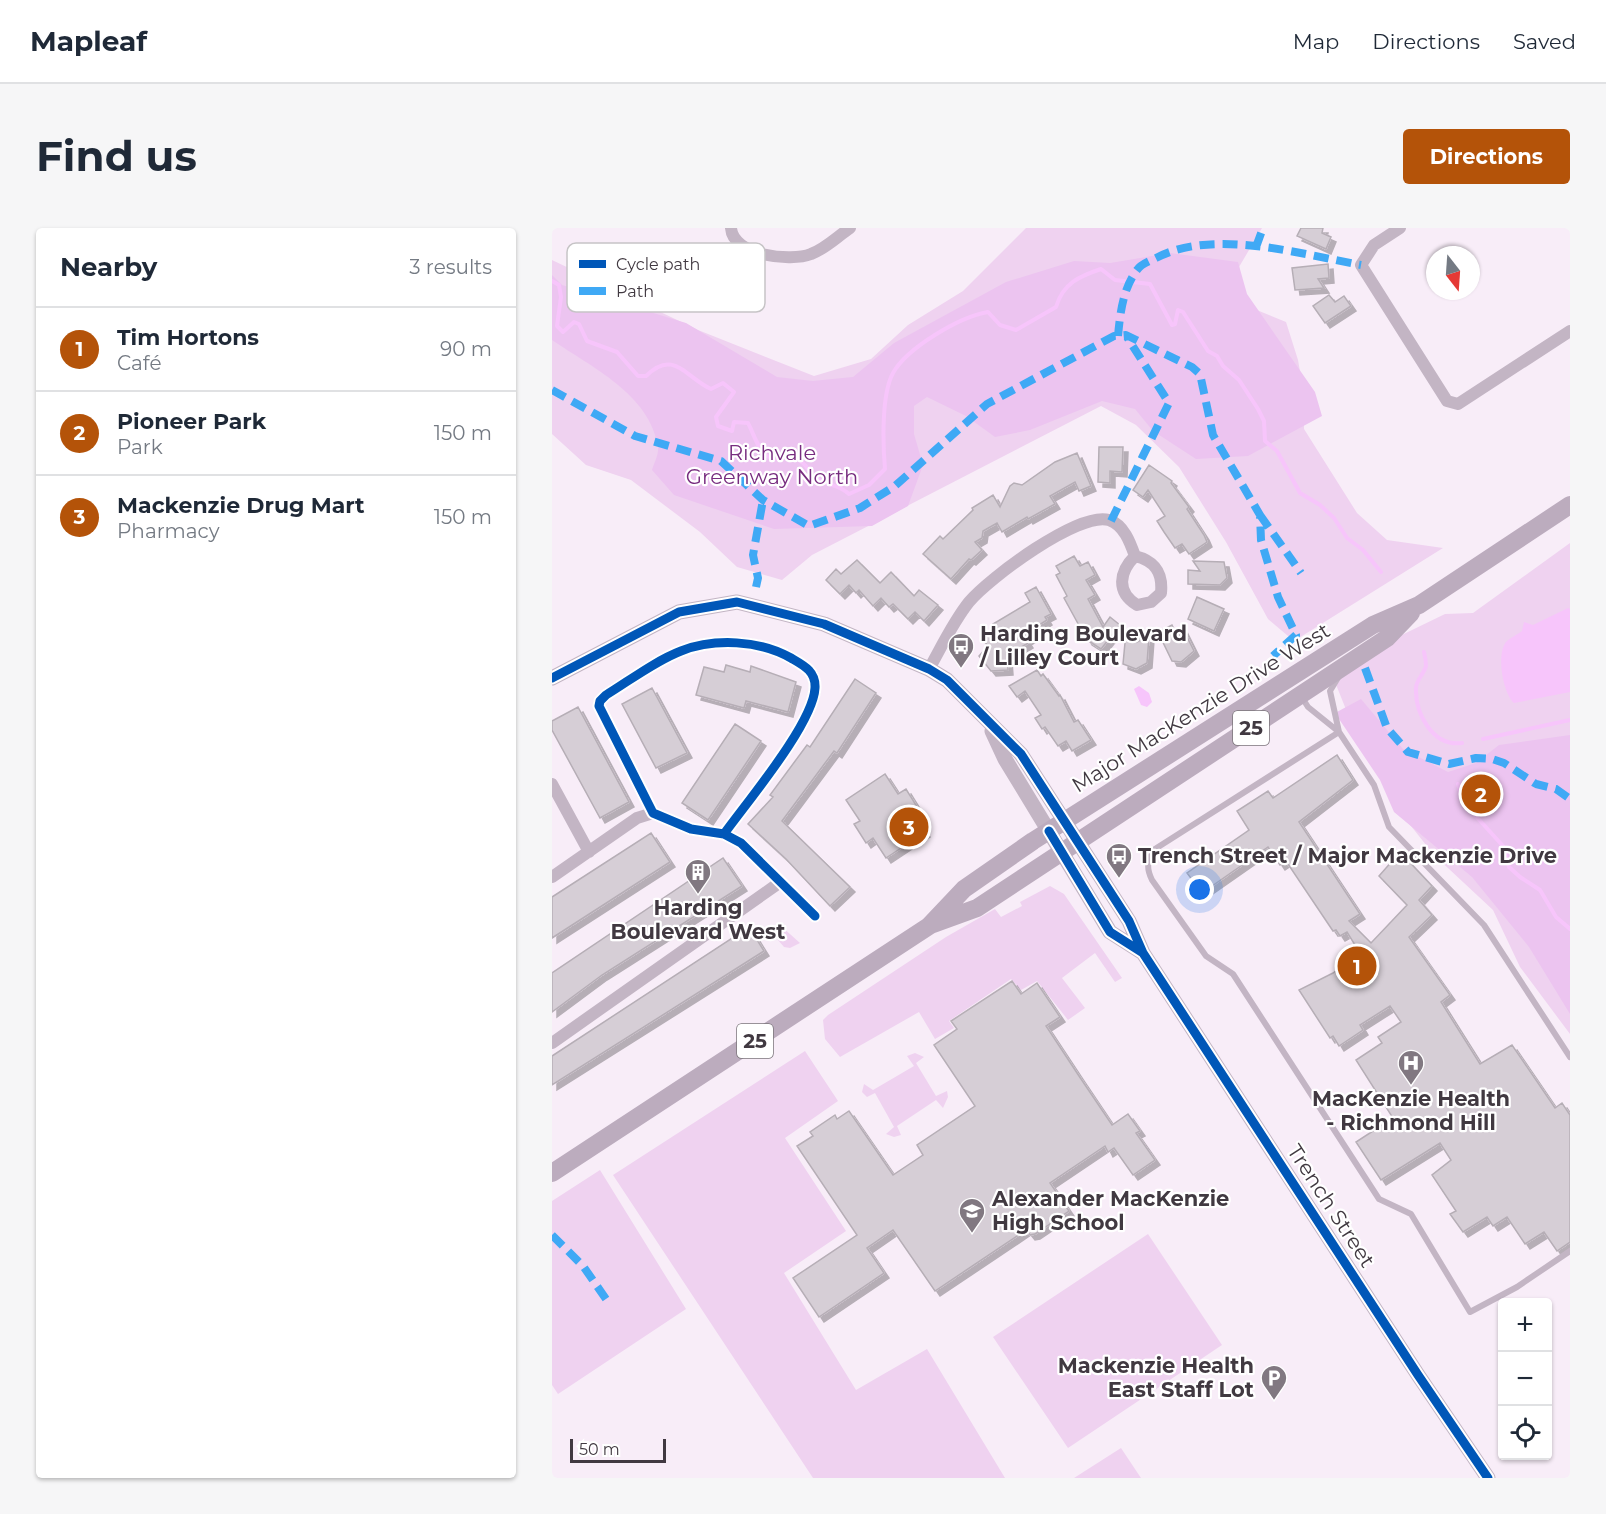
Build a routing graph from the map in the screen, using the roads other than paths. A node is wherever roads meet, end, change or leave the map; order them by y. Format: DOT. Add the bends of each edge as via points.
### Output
graph roads {
  1 [pos="731,228"];
  2 [pos="850,228"];
  3 [pos="1400,228"];
  4 [pos="739,243"];
  5 [pos="765,252"];
  6 [pos="1570,330"];
  7 [pos="1570,505"];
  8 [pos="1135,556"];
  9 [pos="1419,605"];
  10 [pos="1344,666"];
  11 [pos="929,669"];
  12 [pos="552,678"];
  13 [pos="1290,679"];
  14 [pos="1300,695"];
  15 [pos="988,722"];
  16 [pos="1339,732"];
  17 [pos="552,784"];
  18 [pos="653,813"];
  19 [pos="1065,821"];
  20 [pos="1049,831"];
  21 [pos="724,834"];
  22 [pos="1077,842"];
  23 [pos="589,852"];
  24 [pos="1061,853"];
  25 [pos="552,877"];
  26 [pos="779,883"];
  27 [pos="815,916"];
  28 [pos="929,926"];
  29 [pos="1143,953"];
  30 [pos="552,1043"];
  31 [pos="1570,1057"];
  32 [pos="552,1173"];
  33 [pos="1570,1251"];
  34 [pos="1488,1478"];
  1 -- 4 [label="street"];
  2 -- 5 [label="street" via="813,254 793,259"];
  3 -- 6 [label="street" via="1374,245 1360,265 1447,401 1458,404"];
  7 -- 9 [label="main road, Major MacKenzie Drive West / 25"];
  8 -- 11 [label="street" via="1129,539 1111,520 1084,522 1053,537 993,579 970,601"];
  9 -- 10 [label="main road, Major MacKenzie Drive West / 25" via="1387,638"];
  9 -- 13 [label="main road, Major MacKenzie Drive West / 25" via="1373,625"];
  10 -- 14 [label="main road, Major MacKenzie Drive West / 25"];
  10 -- 16 [label="lane" via="1330,691"];
  11 -- 12 [label="street" via="824,624 737,602 679,612"];
  11 -- 15 [label="street" via="946,680"];
  13 -- 14 [label="lane"];
  13 -- 19 [label="main road, Major MacKenzie Drive West / 25"];
  14 -- 16 [label="lane" via="1308,707"];
  14 -- 22 [label="main road, Major MacKenzie Drive West / 25"];
  15 -- 19 [label="street" via="1021,754"];
  15 -- 20 [label="street, Trench Street" via="1005,759"];
  16 -- 31 [label="lane" via="1374,785 1389,827 1484,925"];
  16 -- 33 [label="lane" via="1155,849 1147,866 1152,880 1206,956 1233,974 1379,1199 1411,1214 1470,1312 1517,1287"];
  17 -- 23 [label="street"];
  18 -- 21 [label="street" via="691,829"];
  18 -- 21 [label="street" via="603,716 600,701 680,651 744,643 779,651 812,673 815,687 809,711"];
  18 -- 23 [label="street" via="637,818"];
  19 -- 20 [label="main road, Major MacKenzie Drive West / 25"];
  19 -- 22 [label="street"];
  20 -- 24 [label="street, Trench Street"];
  20 -- 28 [label="main road, Major MacKenzie Drive West / 25" via="964,889"];
  21 -- 26 [label="street" via="741,843"];
  22 -- 24 [label="main road, Major MacKenzie Drive West / 25"];
  22 -- 29 [label="street, Trench Street" via="1129,921"];
  23 -- 25 [label="street"];
  24 -- 28 [label="main road, Major MacKenzie Drive West / 25" via="977,908"];
  24 -- 29 [label="street, Trench Street" via="1110,932"];
  26 -- 27 [label="street"];
  26 -- 30 [label="street"];
  28 -- 32 [label="main road, Major MacKenzie Drive West / 25"];
  29 -- 34 [label="street, Trench Street"];
}
